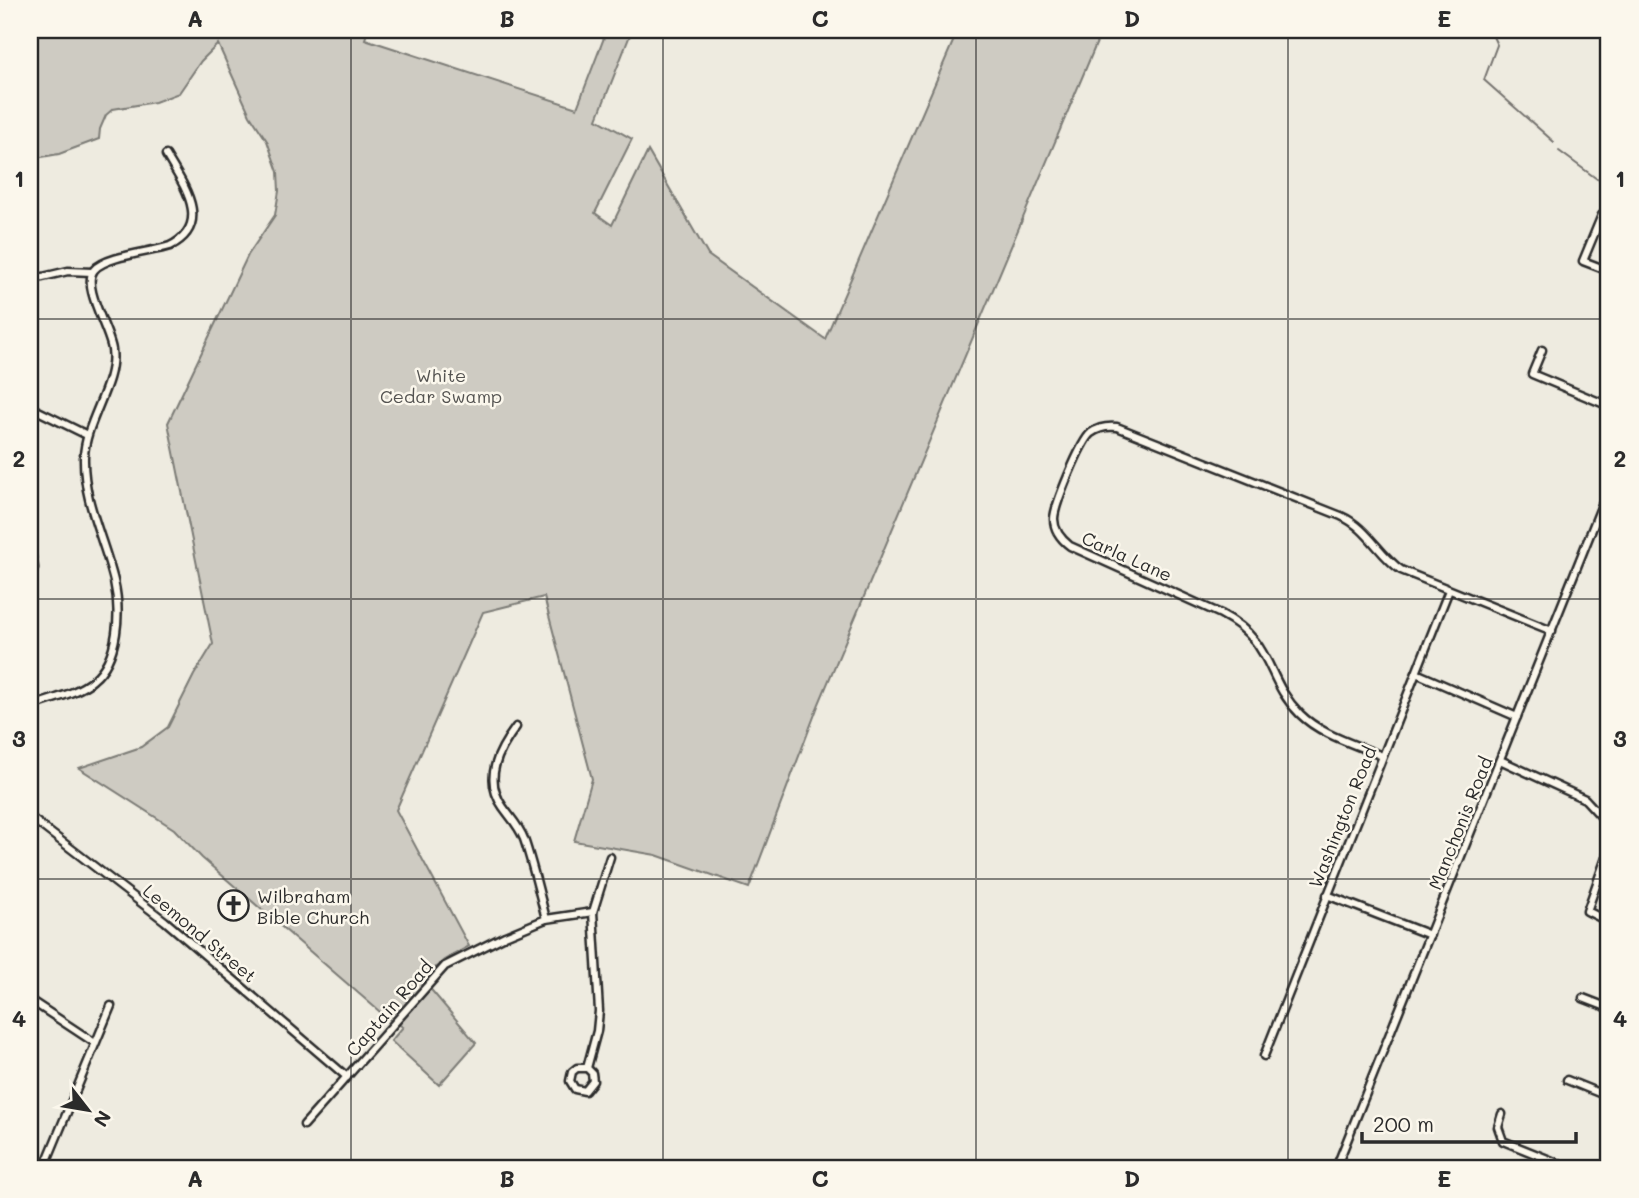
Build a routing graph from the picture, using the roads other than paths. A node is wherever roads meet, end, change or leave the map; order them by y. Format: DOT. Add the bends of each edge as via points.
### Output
graph roads {
  1 [pos="166,155"];
  2 [pos="1602,215"];
  3 [pos="1609,271"];
  4 [pos="92,272"];
  5 [pos="30,279"];
  6 [pos="1542,350"];
  7 [pos="1609,406"];
  8 [pos="30,407"];
  9 [pos="87,435"];
  10 [pos="1609,487"];
  11 [pos="1449,590"];
  12 [pos="1552,631"];
  13 [pos="1416,673"];
  14 [pos="30,707"];
  15 [pos="1517,717"];
  16 [pos="516,727"];
  17 [pos="1382,756"];
  18 [pos="1500,760"];
  19 [pos="30,817"];
  20 [pos="1609,825"];
  21 [pos="1609,849"];
  22 [pos="610,857"];
  23 [pos="1327,895"];
  24 [pos="593,912"];
  25 [pos="546,919"];
  26 [pos="1609,922"];
  27 [pos="1430,935"];
  28 [pos="1583,998"];
  29 [pos="30,1000"];
  30 [pos="111,1006"];
  31 [pos="1609,1008"];
  32 [pos="96,1043"];
  33 [pos="1264,1056"];
  34 [pos="587,1068"];
  35 [pos="347,1077"];
  36 [pos="1567,1080"];
  37 [pos="1609,1097"];
  38 [pos="1502,1114"];
  39 [pos="304,1125"];
  40 [pos="44,1168"];
  41 [pos="1336,1168"];
  42 [pos="1570,1168"];
  1 -- 4 [label="street" via="192,203 187,230 170,246 108,262"];
  2 -- 3 [label="street" via="1583,261"];
  4 -- 5 [label="street" via="68,271"];
  4 -- 9 [label="street" via="92,291 113,353 110,375"];
  6 -- 7 [label="street" via="1532,374"];
  8 -- 9 [label="street"];
  9 -- 14 [label="street" via="89,502 116,591 114,646 107,665 93,680"];
  10 -- 12 [label="street, Manchonis Road"];
  11 -- 12 [label="street"];
  11 -- 13 [label="street, Washington Road"];
  11 -- 17 [label="street, Carla Lane" via="1396,566 1360,526 1346,518 1124,429 1097,429 1079,452 1055,513 1057,533 1065,542 1230,619 1256,639 1301,715"];
  12 -- 15 [label="street, Manchonis Road"];
  13 -- 15 [label="street"];
  13 -- 17 [label="street, Washington Road"];
  15 -- 18 [label="street, Manchonis Road"];
  16 -- 25 [label="street" via="495,762 493,782 497,799 524,841"];
  17 -- 23 [label="street, Washington Road"];
  18 -- 20 [label="street" via="1585,799"];
  18 -- 27 [label="street, Manchonis Road"];
  19 -- 35 [label="street, Leemond Street" via="159,916"];
  21 -- 26 [label="street" via="1587,911"];
  22 -- 24 [label="street"];
  23 -- 27 [label="street"];
  23 -- 33 [label="street, Washington Road"];
  24 -- 25 [label="street, Captain Road"];
  24 -- 34 [label="street" via="599,1011"];
  25 -- 35 [label="street, Captain Road" via="445,966"];
  27 -- 41 [label="street, Manchonis Road"];
  28 -- 31 [label="street"];
  29 -- 32 [label="street"];
  30 -- 32 [label="street"];
  32 -- 40 [label="street"];
  35 -- 39 [label="street, Captain Road"];
  36 -- 37 [label="street"];
  38 -- 42 [label="street" via="1498,1127 1503,1141"];
}
